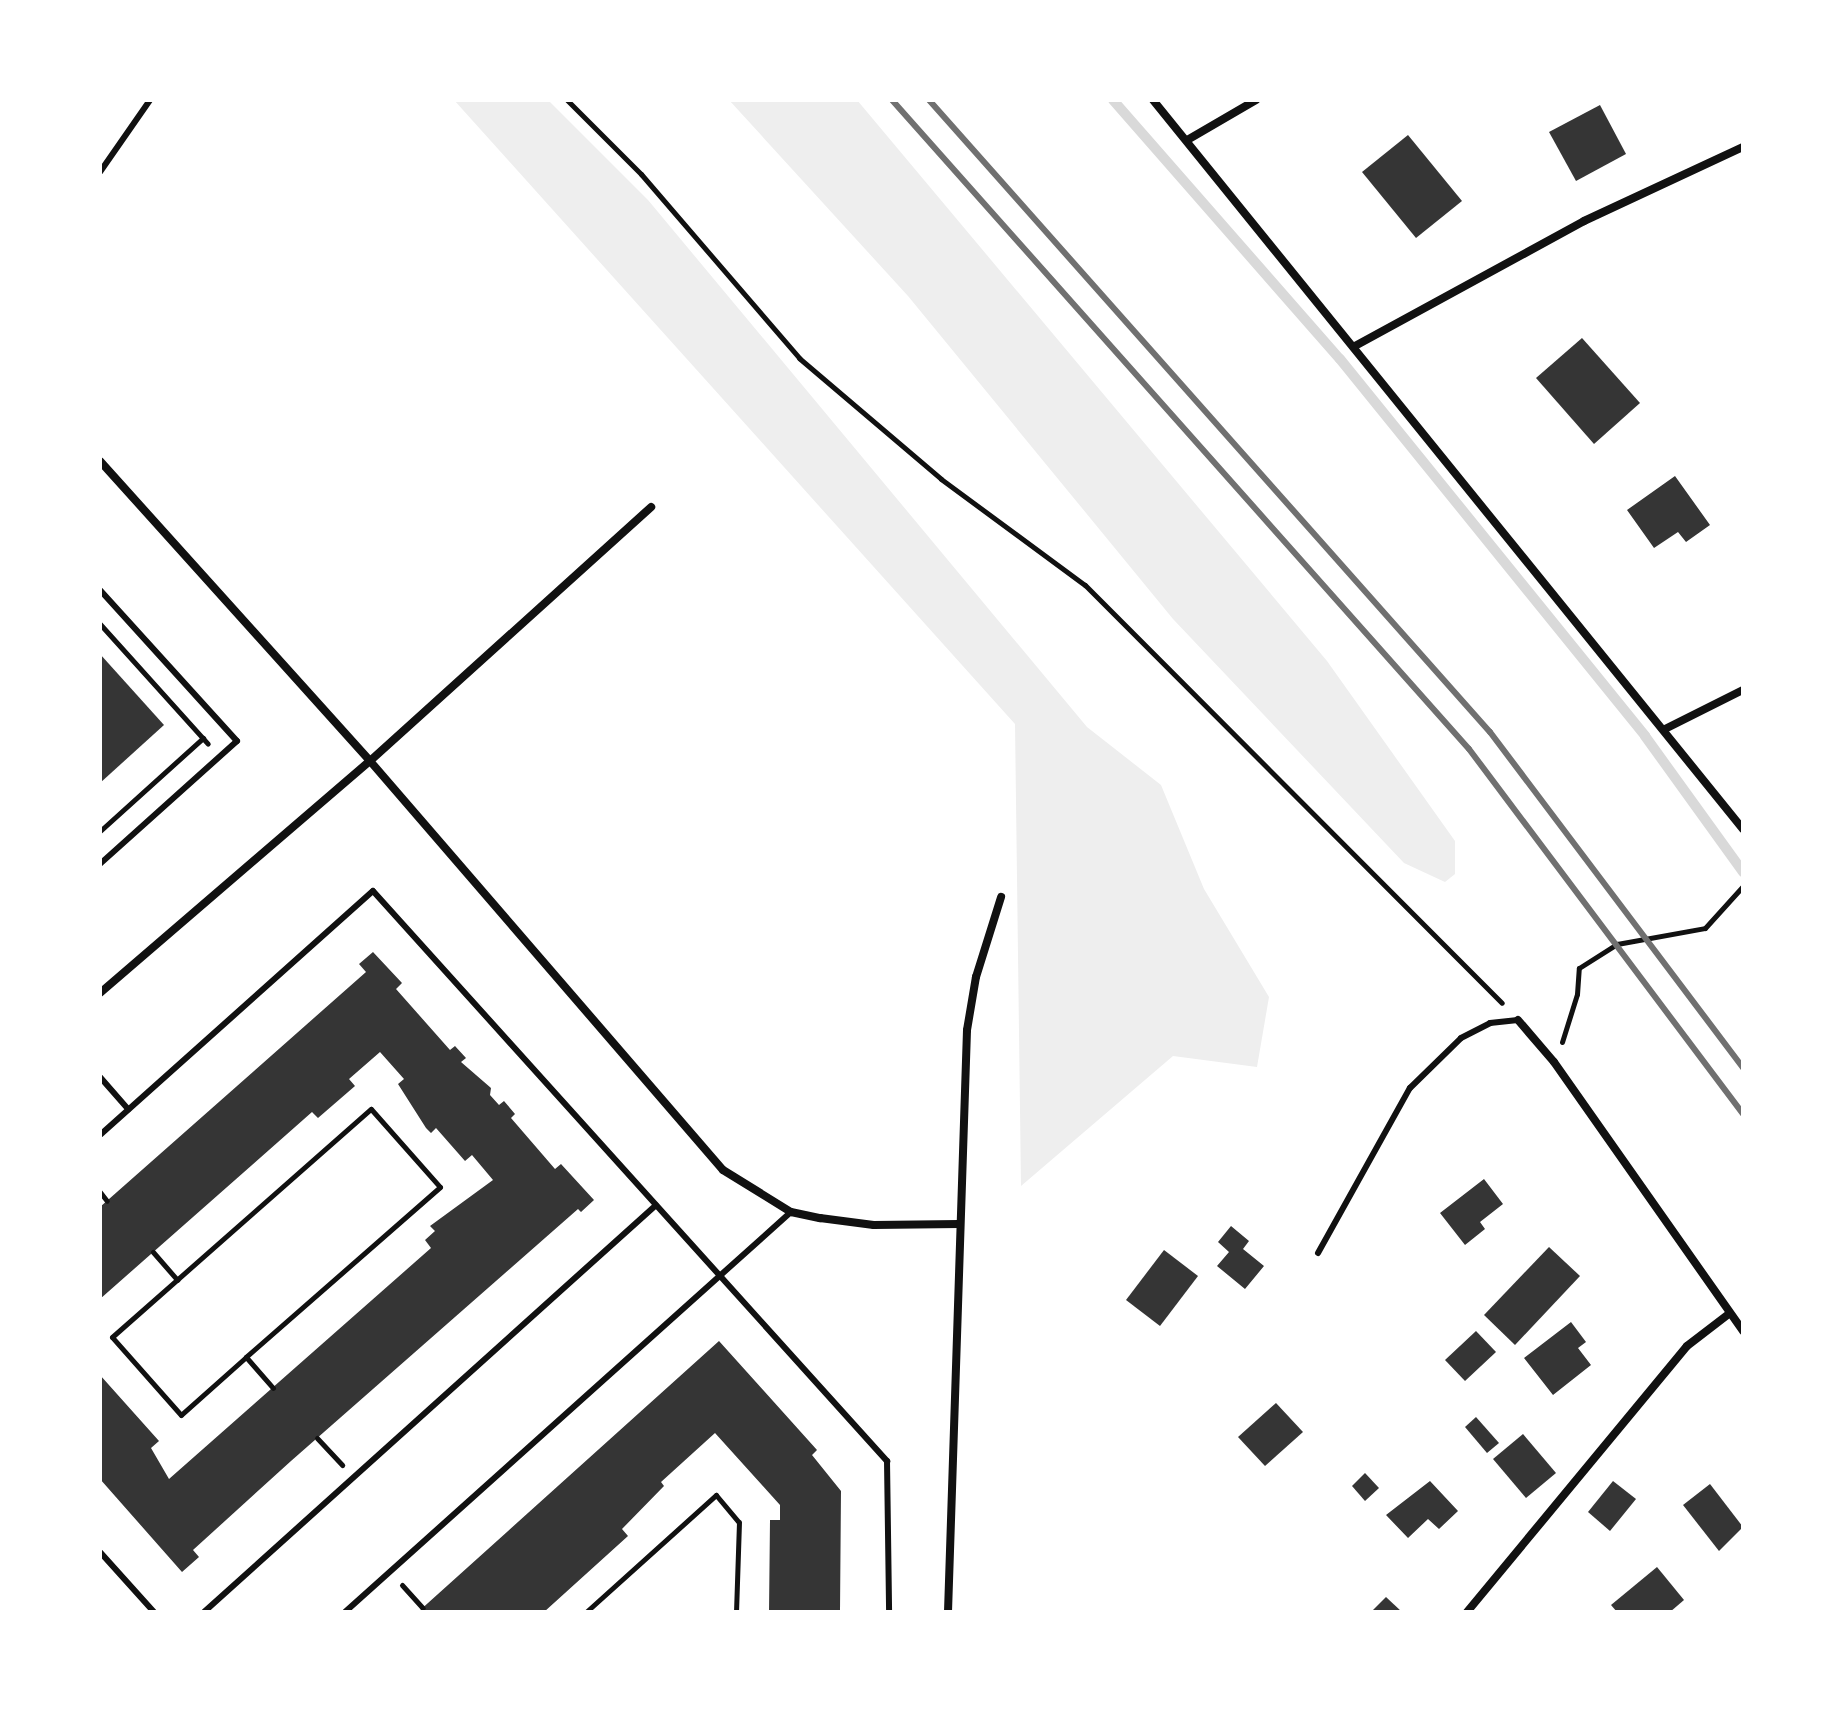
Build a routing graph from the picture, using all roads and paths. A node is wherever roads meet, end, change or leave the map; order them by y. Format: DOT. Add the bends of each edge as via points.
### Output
graph roads {
  1 [pos="150,100"];
  2 [pos="567,100"];
  3 [pos="1153,100"];
  4 [pos="1256,100"];
  5 [pos="1189,139"];
  6 [pos="1743,147"];
  7 [pos="100,172"];
  8 [pos="1355,346"];
  9 [pos="100,461"];
  10 [pos="651,507"];
  11 [pos="100,590"];
  12 [pos="100,624"];
  13 [pos="1743,690"];
  14 [pos="1665,729"];
  15 [pos="203,738"];
  16 [pos="220,756"];
  17 [pos="370,761"];
  18 [pos="1743,829"];
  19 [pos="100,831"];
  20 [pos="100,864"];
  21 [pos="1743,886"];
  22 [pos="1001,897"];
  23 [pos="100,993"];
  24 [pos="1518,1020"];
  25 [pos="1554,1062"];
  26 [pos="100,1077"];
  27 [pos="128,1109"];
  28 [pos="100,1135"];
  29 [pos="100,1192"];
  30 [pos="107,1201"];
  31 [pos="656,1205"];
  32 [pos="791,1212"];
  33 [pos="959,1224"];
  34 [pos="153,1252"];
  35 [pos="1318,1253"];
  36 [pos="719,1275"];
  37 [pos="177,1280"];
  38 [pos="1730,1313"];
  39 [pos="1743,1331"];
  40 [pos="246,1357"];
  41 [pos="273,1388"];
  42 [pos="317,1438"];
  43 [pos="353,1478"];
  44 [pos="100,1552"];
  45 [pos="390,1571"];
  46 [pos="423,1608"];
  47 [pos="154,1612"];
  48 [pos="204,1612"];
  49 [pos="345,1612"];
  50 [pos="586,1612"];
  51 [pos="736,1612"];
  52 [pos="889,1612"];
  53 [pos="948,1612"];
  54 [pos="1467,1612"];
  1 -- 7 [label="lane"];
  2 -- 24 [label="path" via="641,174 799,358 941,479 1085,585"];
  3 -- 5 [label="street"];
  4 -- 5 [label="street"];
  5 -- 8 [label="street"];
  6 -- 8 [label="street" via="1584,221"];
  8 -- 14 [label="street"];
  9 -- 17 [label="street"];
  10 -- 17 [label="street"];
  11 -- 16 [label="lane" via="237,741"];
  12 -- 15 [label="path"];
  13 -- 14 [label="street"];
  14 -- 18 [label="street"];
  15 -- 16 [label="path"];
  15 -- 19 [label="path"];
  16 -- 20 [label="lane"];
  17 -- 23 [label="street"];
  17 -- 32 [label="street" via="702,1151 744,1186"];
  21 -- 25 [label="path" via="1705,928 1617,944 1579,968 1577,994"];
  22 -- 33 [label="street" via="976,977 967,1030"];
  24 -- 25 [label="street"];
  24 -- 35 [label="lane" via="1490,1023 1461,1038 1410,1088"];
  25 -- 38 [label="street"];
  26 -- 27 [label="lane"];
  27 -- 28 [label="lane"];
  27 -- 31 [label="lane" via="373,891"];
  29 -- 30 [label="path"];
  31 -- 36 [label="lane"];
  31 -- 43 [label="lane"];
  32 -- 33 [label="street" via="874,1225"];
  32 -- 36 [label="lane"];
  33 -- 53 [label="street"];
  34 -- 37 [label="path"];
  36 -- 45 [label="lane"];
  36 -- 52 [label="lane" via="887,1461"];
  37 -- 40 [label="path" via="112,1337 181,1415"];
  37 -- 40 [label="path" via="371,1109 381,1120 440,1187"];
  38 -- 39 [label="street"];
  38 -- 54 [label="street" via="1687,1346"];
  40 -- 41 [label="path"];
  42 -- 43 [label="path"];
  43 -- 48 [label="lane"];
  44 -- 47 [label="lane"];
  45 -- 46 [label="path"];
  45 -- 49 [label="lane"];
  50 -- 51 [label="path" via="716,1495 739,1522"];
}
